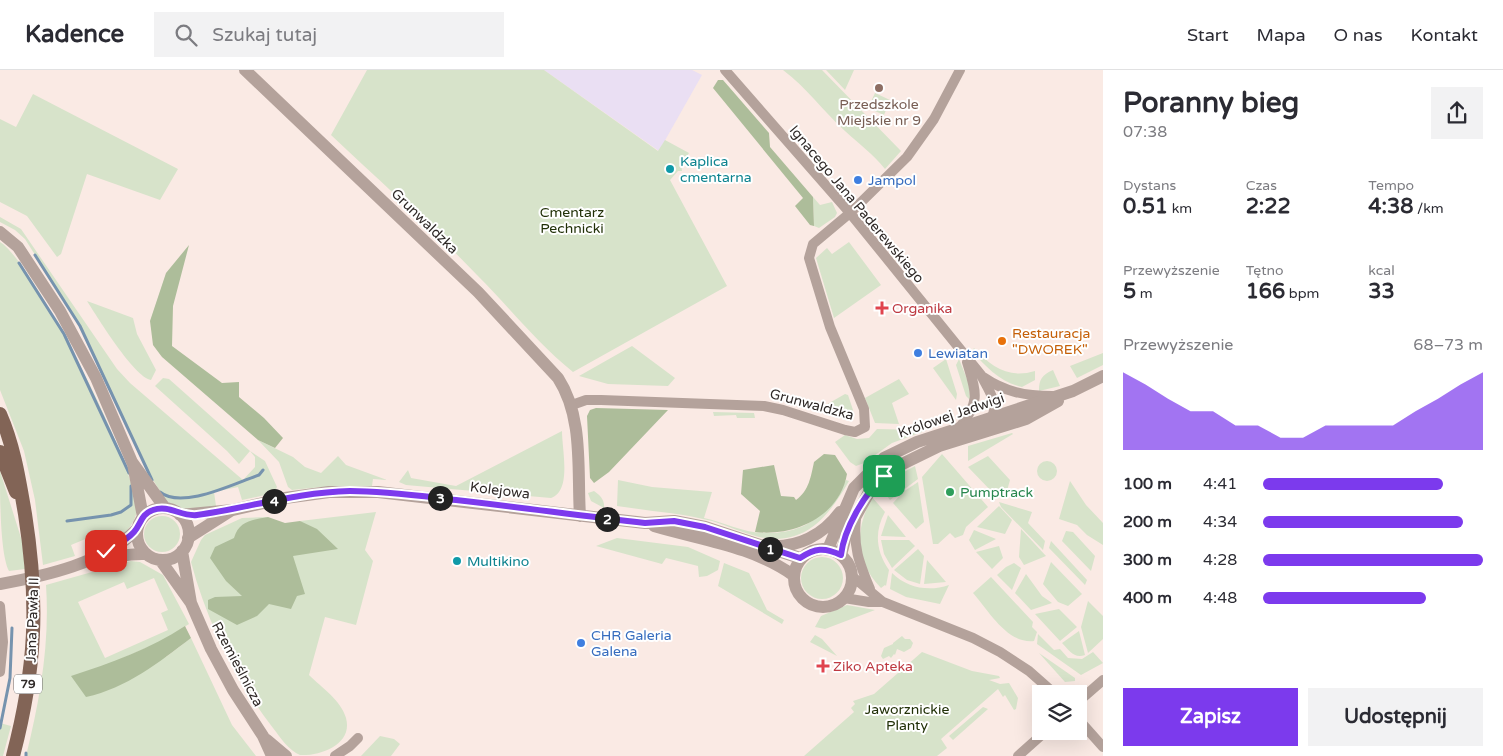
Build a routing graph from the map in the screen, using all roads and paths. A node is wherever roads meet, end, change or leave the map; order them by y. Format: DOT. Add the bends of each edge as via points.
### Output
graph roads {
  1 [pos="245,70"];
  2 [pos="725,70"];
  3 [pos="960,70"];
  4 [pos="850,213"];
  5 [pos="0,232"];
  6 [pos="965,358"];
  7 [pos="981,375"];
  8 [pos="1103,376"];
  9 [pos="1073,391"];
  10 [pos="1055,396"];
  11 [pos="975,404"];
  12 [pos="572,405"];
  13 [pos="0,414"];
  14 [pos="993,422"];
  15 [pos="960,427"];
  16 [pos="0,452"];
  17 [pos="132,462"];
  18 [pos="848,502"];
  19 [pos="165,508"];
  20 [pos="233,510"];
  21 [pos="25,513"];
  22 [pos="857,514"];
  23 [pos="180,515"];
  24 [pos="580,516"];
  25 [pos="143,517"];
  26 [pos="645,523"];
  27 [pos="136,530"];
  28 [pos="188,538"];
  29 [pos="758,545"];
  30 [pos="828,549"];
  31 [pos="182,551"];
  32 [pos="145,554"];
  33 [pos="841,555"];
  34 [pos="800,558"];
  35 [pos="93,559"];
  36 [pos="161,560"];
  37 [pos="793,575"];
  38 [pos="853,577"];
  39 [pos="0,584"];
  40 [pos="870,589"];
  41 [pos="844,598"];
  42 [pos="883,602"];
  43 [pos="191,603"];
  44 [pos="0,606"];
  45 [pos="0,672"];
  46 [pos="1103,680"];
  47 [pos="1045,685"];
  48 [pos="1087,695"];
  49 [pos="1087,729"];
  50 [pos="263,736"];
  51 [pos="358,738"];
  52 [pos="1036,740"];
  53 [pos="1103,747"];
  54 [pos="349,751"];
  55 [pos="12,756"];
  56 [pos="272,756"];
  57 [pos="286,756"];
  58 [pos="335,756"];
  59 [pos="1018,756"];
  1 -- 12 [label="street, Grunwaldzka" via="478,292 558,378"];
  2 -- 4 [label="street, Ignacego Jana Paderewskiego"];
  3 -- 4 [label="street" via="916,146"];
  4 -- 6 [label="street, Ignacego Jana Paderewskiego"];
  4 -- 12 [label="street, Grunwaldzka" via="813,244 809,258 830,327 864,409 865,427 855,432 845,430 764,406 601,400 586,400"];
  5 -- 17 [label="street" via="18,247 66,322 96,378"];
  6 -- 7 [label="street, Ignacego Jana Paderewskiego"];
  6 -- 11 [label="street, Ignacego Jana Paderewskiego" via="974,386"];
  7 -- 10 [label="street, Ignacego Jana Paderewskiego" via="1008,391"];
  7 -- 14 [label="street, Ignacego Jana Paderewskiego" via="993,401"];
  8 -- 9 [label="street, Królowej Jadwigi"];
  9 -- 10 [label="street, Królowej Jadwigi"];
  9 -- 14 [label="street" via="1026,419"];
  10 -- 14 [label="street, Królowej Jadwigi"];
  11 -- 14 [label="street"];
  11 -- 15 [label="street"];
  12 -- 24 [label="street, Grunwaldzka"];
  13 -- 21 [label="main road, Jana Pawła II / 79" via="16,462"];
  14 -- 15 [label="street, Królowej Jadwigi"];
  14 -- 22 [label="street, Królowej Jadwigi" via="894,468 872,487"];
  15 -- 18 [label="street, Królowej Jadwigi" via="884,458 854,488"];
  16 -- 21 [label="main road, Jana Pawła II / 79"];
  17 -- 19 [label="street"];
  17 -- 25 [label="street"];
  18 -- 29 [label="street" via="834,521 809,539 777,546"];
  18 -- 30 [label="street, Królowej Jadwigi"];
  19 -- 23 [label="street"];
  19 -- 25 [label="street" via="152,510"];
  20 -- 23 [label="street, Kolejowa"];
  20 -- 24 [label="street, Kolejowa" via="329,492 378,492"];
  20 -- 28 [label="street, Kolejowa"];
  21 -- 55 [label="main road, Jana Pawła II / 79" via="31,545 34,611 30,671"];
  22 -- 33 [label="street, Królowej Jadwigi" via="847,532"];
  22 -- 40 [label="street" via="855,548"];
  23 -- 28 [label="street" via="187,525"];
  24 -- 26 [label="street, Kolejowa"];
  25 -- 27 [label="street"];
  26 -- 29 [label="street, Kolejowa" via="674,521 705,527"];
  26 -- 37 [label="street, Kolejowa" via="726,545"];
  27 -- 32 [label="street" via="136,539"];
  27 -- 35 [label="street" via="125,541"];
  28 -- 31 [label="street"];
  29 -- 34 [label="street, Kolejowa"];
  30 -- 33 [label="street"];
  30 -- 34 [label="street" via="810,551"];
  31 -- 36 [label="street" via="170,560"];
  31 -- 43 [label="street, Rzemieślnicza"];
  32 -- 35 [label="street"];
  32 -- 36 [label="street"];
  33 -- 38 [label="street"];
  34 -- 37 [label="street"];
  35 -- 39 [label="street" via="44,575"];
  36 -- 43 [label="street, Rzemieślnicza"];
  37 -- 41 [label="street" via="797,592 811,605 830,606"];
  38 -- 40 [label="street"];
  38 -- 41 [label="street"];
  40 -- 42 [label="street"];
  41 -- 42 [label="street"];
  42 -- 47 [label="street" via="985,644 1029,671"];
  43 -- 50 [label="street, Rzemieślnicza" via="233,690"];
  44 -- 45 [label="street" via="3,642"];
  46 -- 48 [label="street"];
  49 -- 53 [label="street"];
  50 -- 56 [label="street, Rzemieślnicza"];
  50 -- 57 [label="street, Rzemieślnicza"];
  51 -- 54 [label="street"];
  52 -- 59 [label="street"];
  54 -- 58 [label="street"];
}
